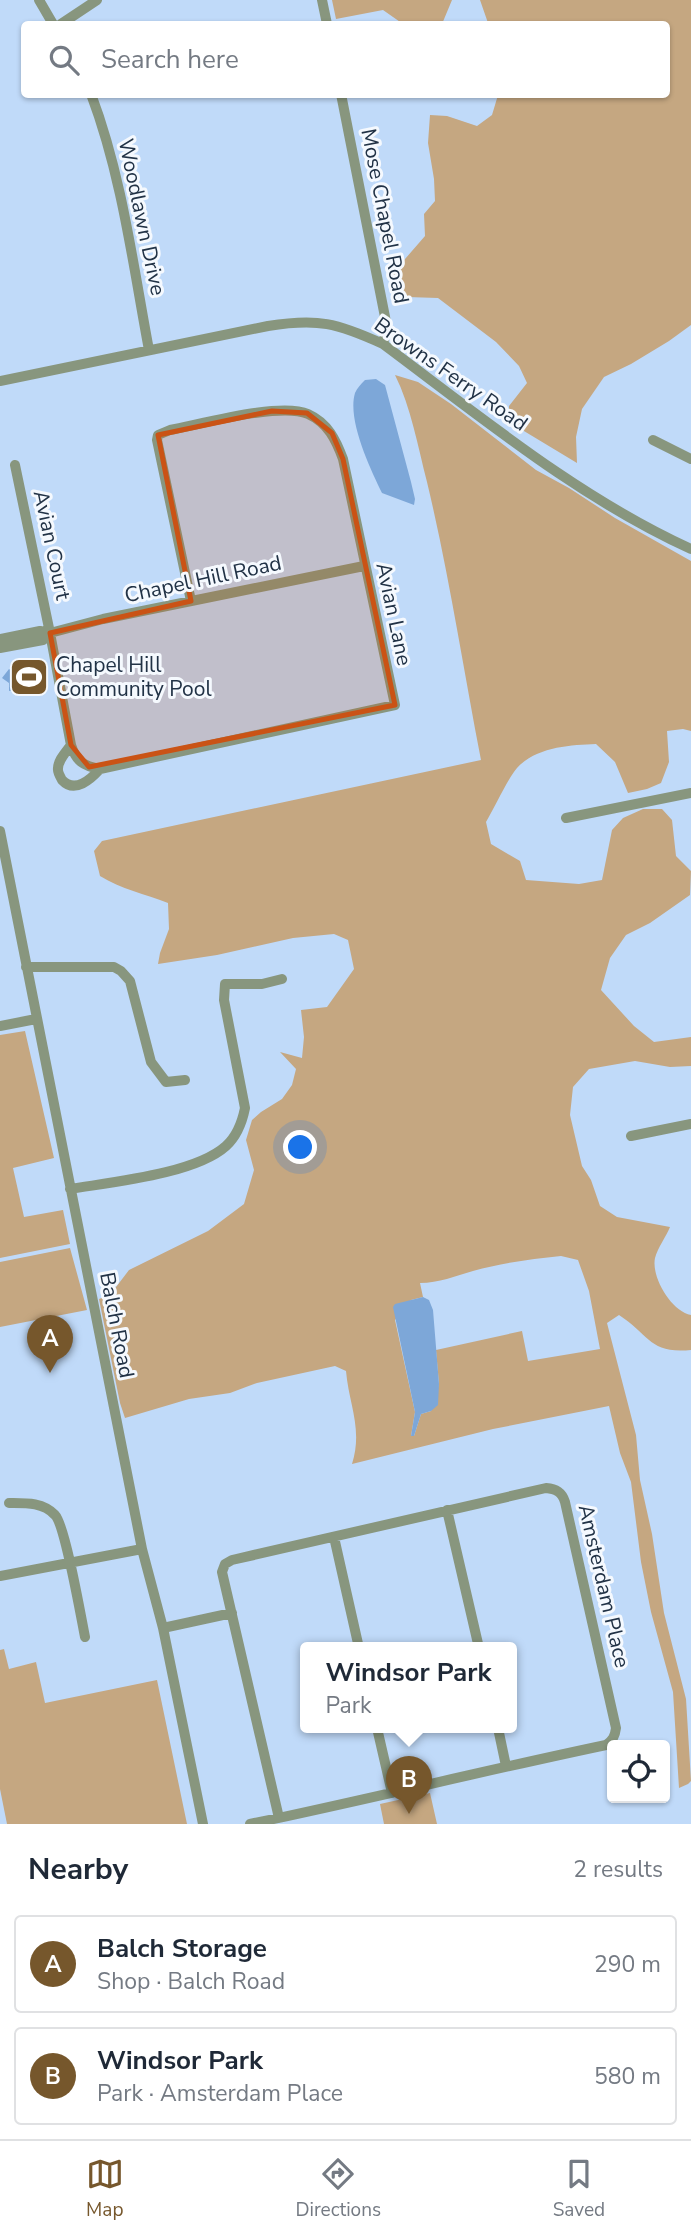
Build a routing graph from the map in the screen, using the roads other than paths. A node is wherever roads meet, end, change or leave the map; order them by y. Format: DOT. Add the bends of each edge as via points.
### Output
graph roads {
  1 [pos="38,0"];
  2 [pos="97,0"];
  3 [pos="322,0"];
  4 [pos="51,21"];
  5 [pos="66,21"];
  6 [pos="326,21"];
  7 [pos="92,98"];
  8 [pos="342,98"];
  9 [pos="383,344"];
  10 [pos="149,350"];
  11 [pos="0,381"];
  12 [pos="653,440"];
  13 [pos="691,458"];
  14 [pos="15,465"];
  15 [pos="691,549"];
  16 [pos="364,566"];
  17 [pos="191,601"];
  18 [pos="50,633"];
  19 [pos="0,639"];
  20 [pos="0,648"];
  21 [pos="71,745"];
  22 [pos="100,769"];
  23 [pos="691,793"];
  24 [pos="566,818"];
  25 [pos="0,831"];
  26 [pos="26,967"];
  27 [pos="282,979"];
  28 [pos="36,1019"];
  29 [pos="0,1026"];
  30 [pos="185,1080"];
  31 [pos="691,1124"];
  32 [pos="631,1136"];
  33 [pos="70,1189"];
  34 [pos="9,1503"];
  35 [pos="447,1510"];
  36 [pos="334,1537"];
  37 [pos="142,1549"];
  38 [pos="68,1562"];
  39 [pos="0,1576"];
  40 [pos="232,1613"];
  41 [pos="163,1628"];
  42 [pos="85,1637"];
  43 [pos="358,1642"];
  44 [pos="478,1642"];
  45 [pos="378,1733"];
  46 [pos="499,1733"];
  47 [pos="506,1766"];
  48 [pos="392,1793"];
  49 [pos="279,1818"];
  50 [pos="203,1824"];
  51 [pos="250,1824"];
  1 -- 4 [label="street"];
  2 -- 5 [label="street"];
  3 -- 6 [label="street"];
  7 -- 10 [label="street, Woodlawn Drive" via="124,216"];
  8 -- 9 [label="street, Mose Chapel Road" via="387,327"];
  9 -- 10 [label="street, Browns Ferry Road" via="322,322 300,321"];
  9 -- 15 [label="street, Browns Ferry Road" via="592,495"];
  10 -- 11 [label="street, Browns Ferry Road"];
  12 -- 13 [label="street"];
  14 -- 18 [label="street, Avian Court"];
  16 -- 17 [label="street, Chapel Hill Road"];
  16 -- 17 [label="street, Avian Lane" via="343,459 324,424 307,413 290,410 170,430 157,440"];
  16 -- 22 [label="street, Avian Lane" via="394,705"];
  17 -- 18 [label="street, Chapel Hill Road"];
  18 -- 19 [label="street, Chapel Hill Road"];
  18 -- 20 [label="street, Chapel Hill Road" via="43,640"];
  18 -- 21 [label="street"];
  21 -- 22 [label="street" via="80,763"];
  21 -- 22 [label="street" via="60,760 60,778 78,786"];
  23 -- 24 [label="street"];
  25 -- 26 [label="street, Balch Road"];
  26 -- 28 [label="street, Balch Road"];
  26 -- 30 [label="street" via="114,967 121,971 130,981 151,1062 166,1082"];
  27 -- 33 [label="street" via="225,984 224,1000 245,1108 241,1125 227,1145 192,1165"];
  28 -- 29 [label="street"];
  28 -- 33 [label="street, Balch Road"];
  31 -- 32 [label="street"];
  33 -- 37 [label="street, Balch Road"];
  34 -- 38 [label="street" via="43,1506 57,1516"];
  35 -- 36 [label="street, Amsterdam Place"];
  35 -- 44 [label="street"];
  35 -- 47 [label="street, Amsterdam Place" via="545,1488 558,1491 565,1502 615,1736 606,1745"];
  36 -- 40 [label="street, Amsterdam Place" via="225,1563 222,1572"];
  36 -- 43 [label="street"];
  37 -- 38 [label="street"];
  37 -- 41 [label="street, Balch Road"];
  38 -- 39 [label="street"];
  38 -- 42 [label="street"];
  40 -- 41 [label="street"];
  40 -- 49 [label="street, Amsterdam Place"];
  41 -- 50 [label="street, Balch Road"];
  45 -- 48 [label="street"];
  46 -- 47 [label="street"];
  47 -- 48 [label="street, Amsterdam Place"];
  48 -- 49 [label="street, Amsterdam Place"];
  49 -- 51 [label="street, Amsterdam Place"];
}
